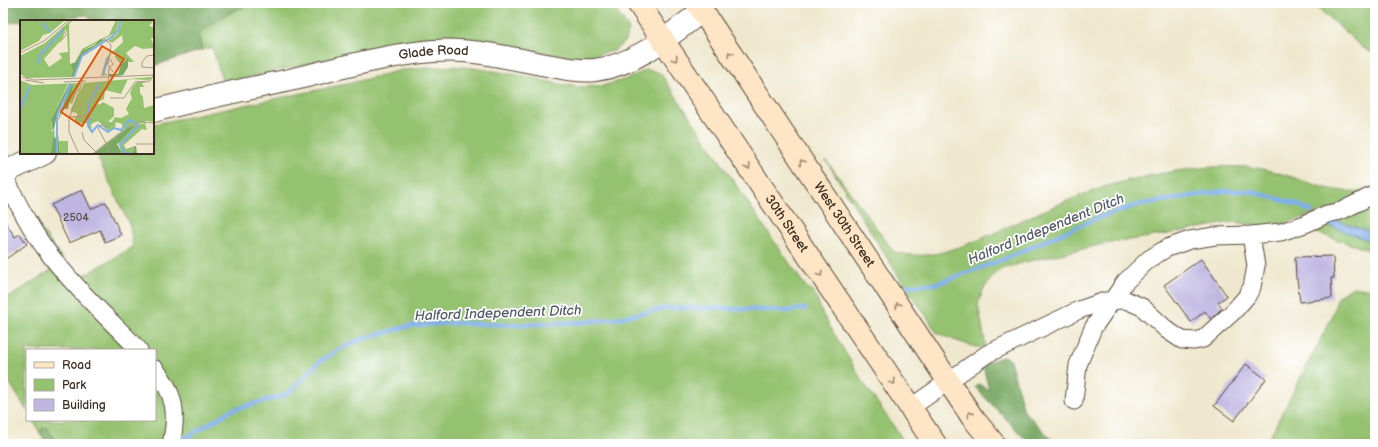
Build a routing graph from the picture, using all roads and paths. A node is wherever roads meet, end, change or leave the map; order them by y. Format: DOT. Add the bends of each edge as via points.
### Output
graph roads {
  1 [pos="638,3"];
  2 [pos="699,7"];
  3 [pos="663,40"];
  4 [pos="154,111"];
  5 [pos="43,154"];
  6 [pos="3,173"];
  7 [pos="1375,194"];
  8 [pos="1251,235"];
  9 [pos="1112,301"];
  10 [pos="139,349"];
  11 [pos="156,371"];
  12 [pos="948,382"];
  13 [pos="1074,401"];
  14 [pos="910,408"];
  15 [pos="171,444"];
  16 [pos="935,444"];
  17 [pos="994,444"];
  1 -- 3 [label="main road, 30th Street"];
  2 -- 3 [label="street, Glade Road"];
  12 -- 2 [label="main road, West 30th Street, one-way"];
  3 -- 4 [label="street, Glade Road" via="629,60 594,70 478,53 416,53"];
  3 -- 14 [label="main road, 30th Street, one-way"];
  5 -- 6 [label="street"];
  6 -- 10 [label="street" via="17,202 47,251 75,284"];
  7 -- 8 [label="street" via="1342,212 1327,214 1281,232"];
  8 -- 9 [label="street" via="1215,236 1190,240 1167,248 1135,271"];
  8 -- 9 [label="street" via="1256,266 1252,287 1234,311 1203,339 1194,342 1182,340 1142,307 1126,300"];
  9 -- 12 [label="street" via="1079,310 987,354"];
  9 -- 13 [label="street" via="1093,328 1078,365"];
  11 -- 15 [label="street" via="174,403"];
  12 -- 14 [label="street"];
  17 -- 12 [label="main road, West 30th Street, one-way"];
  14 -- 16 [label="main road, 30th Street"];
}
